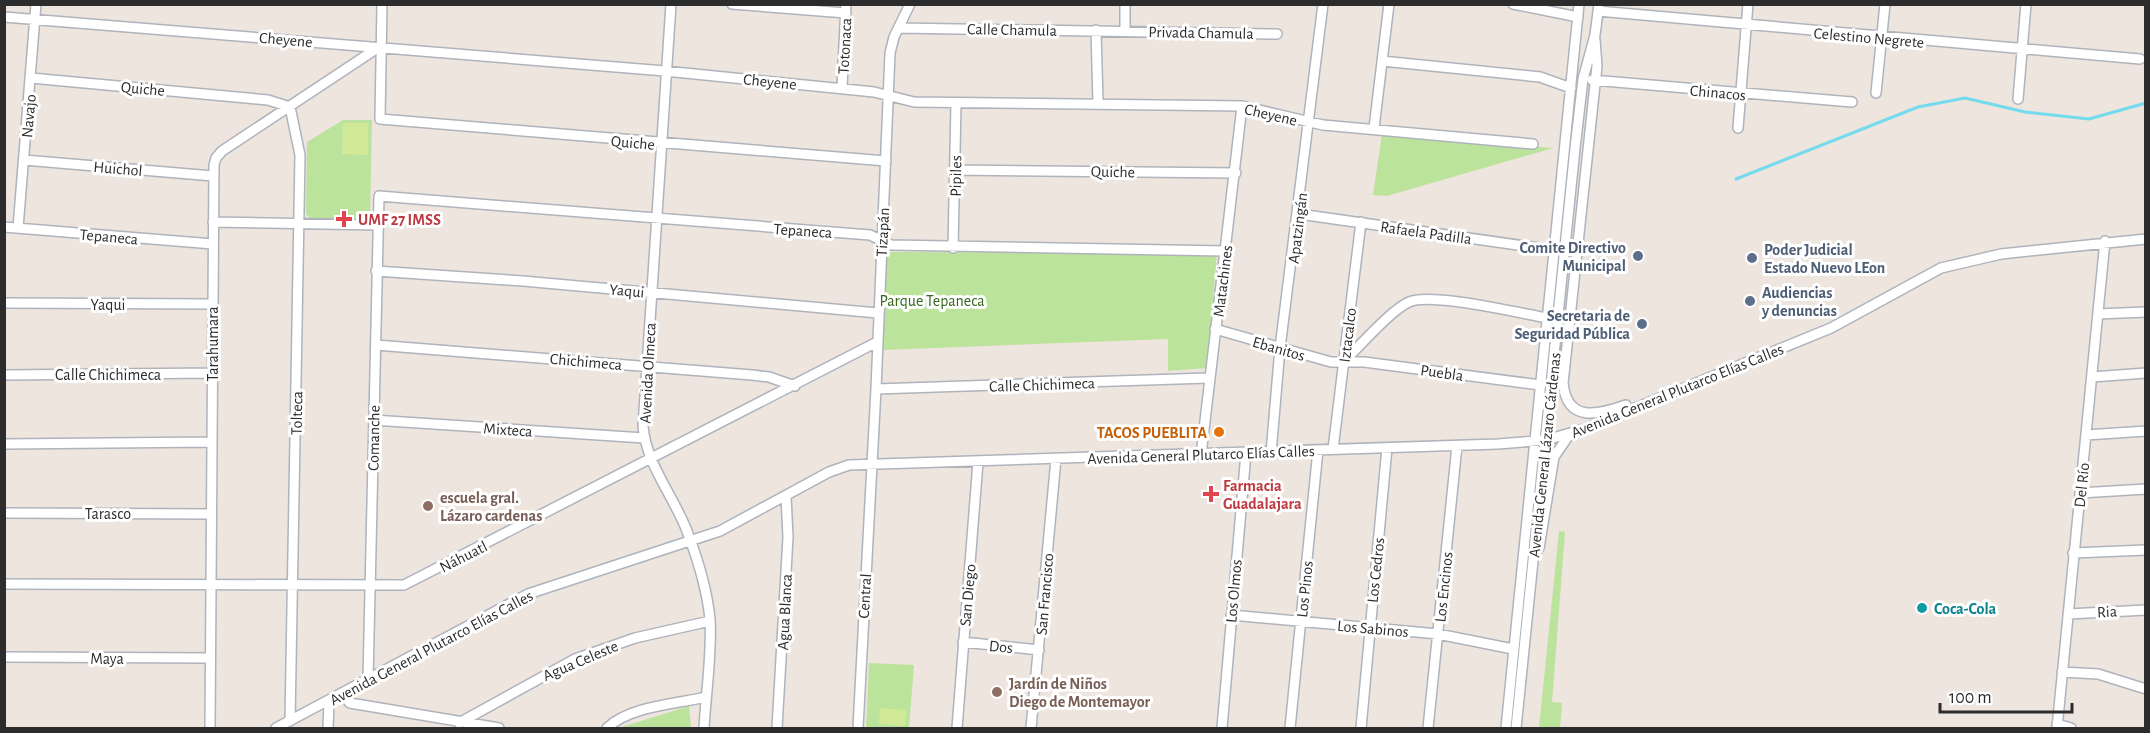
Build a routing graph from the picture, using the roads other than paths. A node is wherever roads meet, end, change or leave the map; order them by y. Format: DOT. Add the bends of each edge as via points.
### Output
graph roads {
  1 [pos="36,4"];
  2 [pos="382,4"];
  3 [pos="671,4"];
  4 [pos="732,4"];
  5 [pos="910,4"];
  6 [pos="1125,4"];
  7 [pos="1323,4"];
  8 [pos="1389,4"];
  9 [pos="1513,4"];
  10 [pos="1579,4"];
  11 [pos="1748,4"];
  12 [pos="1885,4"];
  13 [pos="2026,4"];
  14 [pos="1598,8"];
  15 [pos="846,9"];
  16 [pos="4,17"];
  17 [pos="1578,17"];
  18 [pos="35,19"];
  19 [pos="1747,26"];
  20 [pos="899,28"];
  21 [pos="1096,30"];
  22 [pos="1125,30"];
  23 [pos="1277,34"];
  24 [pos="1595,35"];
  25 [pos="1882,38"];
  26 [pos="380,47"];
  27 [pos="2023,51"];
  28 [pos="2140,59"];
  29 [pos="1382,61"];
  30 [pos="666,71"];
  31 [pos="31,78"];
  32 [pos="1583,79"];
  33 [pos="1595,81"];
  34 [pos="842,88"];
  35 [pos="1571,88"];
  36 [pos="1876,93"];
  37 [pos="1741,94"];
  38 [pos="888,95"];
  39 [pos="2018,99"];
  40 [pos="1852,102"];
  41 [pos="1098,103"];
  42 [pos="956,104"];
  43 [pos="1242,106"];
  44 [pos="290,107"];
  45 [pos="1309,122"];
  46 [pos="1374,128"];
  47 [pos="1738,128"];
  48 [pos="1533,144"];
  49 [pos="661,145"];
  50 [pos="24,160"];
  51 [pos="886,161"];
  52 [pos="955,170"];
  53 [pos="1236,173"];
  54 [pos="213,176"];
  55 [pos="379,196"];
  56 [pos="1299,214"];
  57 [pos="656,219"];
  58 [pos="213,222"];
  59 [pos="1361,222"];
  60 [pos="299,224"];
  61 [pos="378,225"];
  62 [pos="1580,226"];
  63 [pos="4,227"];
  64 [pos="18,228"];
  65 [pos="1566,237"];
  66 [pos="2145,239"];
  67 [pos="881,240"];
  68 [pos="2106,241"];
  69 [pos="213,244"];
  70 [pos="953,248"];
  71 [pos="1553,250"];
  72 [pos="1225,251"];
  73 [pos="376,271"];
  74 [pos="652,292"];
  75 [pos="4,303"];
  76 [pos="212,304"];
  77 [pos="1572,307"];
  78 [pos="2145,312"];
  79 [pos="878,313"];
  80 [pos="2098,314"];
  81 [pos="1547,318"];
  82 [pos="1558,323"];
  83 [pos="1215,329"];
  84 [pos="877,342"];
  85 [pos="376,345"];
  86 [pos="1280,348"];
  87 [pos="1343,362"];
  88 [pos="647,366"];
  89 [pos="212,373"];
  90 [pos="2145,373"];
  91 [pos="4,375"];
  92 [pos="2092,377"];
  93 [pos="1209,378"];
  94 [pos="1540,385"];
  95 [pos="795,386"];
  96 [pos="876,389"];
  97 [pos="1660,396"];
  98 [pos="373,420"];
  99 [pos="2145,431"];
  100 [pos="1570,434"];
  101 [pos="2086,435"];
  102 [pos="644,438"];
  103 [pos="1546,440"];
  104 [pos="211,442"];
  105 [pos="1533,442"];
  106 [pos="4,444"];
  107 [pos="1457,446"];
  108 [pos="1387,448"];
  109 [pos="1333,449"];
  110 [pos="1318,450"];
  111 [pos="1246,453"];
  112 [pos="1271,453"];
  113 [pos="1201,455"];
  114 [pos="1056,459"];
  115 [pos="651,460"];
  116 [pos="978,462"];
  117 [pos="871,464"];
  118 [pos="2145,489"];
  119 [pos="2080,493"];
  120 [pos="786,496"];
  121 [pos="4,513"];
  122 [pos="211,514"];
  123 [pos="691,542"];
  124 [pos="2145,550"];
  125 [pos="2073,553"];
  126 [pos="1533,568"];
  127 [pos="4,584"];
  128 [pos="293,584"];
  129 [pos="211,585"];
  130 [pos="369,587"];
  131 [pos="2145,610"];
  132 [pos="2068,614"];
  133 [pos="1231,615"];
  134 [pos="710,621"];
  135 [pos="1300,621"];
  136 [pos="1369,628"];
  137 [pos="1438,634"];
  138 [pos="963,642"];
  139 [pos="1513,649"];
  140 [pos="1039,650"];
  141 [pos="4,657"];
  142 [pos="209,658"];
  143 [pos="2062,672"];
  144 [pos="368,679"];
  145 [pos="2145,689"];
  146 [pos="342,694"];
  147 [pos="706,697"];
  148 [pos="329,702"];
  149 [pos="290,721"];
  150 [pos="459,723"];
  151 [pos="2057,726"];
  152 [pos="210,729"];
  153 [pos="276,729"];
  154 [pos="328,729"];
  155 [pos="499,729"];
  156 [pos="607,729"];
  157 [pos="704,729"];
  158 [pos="777,729"];
  159 [pos="858,729"];
  160 [pos="957,729"];
  161 [pos="1031,729"];
  162 [pos="1222,729"];
  163 [pos="1290,729"];
  164 [pos="1361,729"];
  165 [pos="1428,729"];
  166 [pos="1506,729"];
  167 [pos="1516,729"];
  168 [pos="2071,729"];
  1 -- 18 [label="street, Navajo"];
  2 -- 26 [label="street"];
  3 -- 30 [label="street, Avenida Olmeca"];
  4 -- 15 [label="street"];
  5 -- 20 [label="street, Tizapán"];
  6 -- 22 [label="street"];
  7 -- 45 [label="street, Apatzingán"];
  8 -- 29 [label="street"];
  9 -- 17 [label="street"];
  10 -- 17 [label="street, Avenida General Lázaro Cárdenas"];
  11 -- 19 [label="street"];
  12 -- 25 [label="street"];
  13 -- 27 [label="street"];
  14 -- 19 [label="street, Celestino Negrete"];
  14 -- 24 [label="street, Avenida General Lázaro Cárdenas"];
  15 -- 34 [label="street, Totonaca"];
  16 -- 18 [label="street, Cheyene"];
  17 -- 35 [label="street, Avenida General Lázaro Cárdenas"];
  18 -- 26 [label="street, Cheyene"];
  18 -- 31 [label="street, Navajo"];
  19 -- 25 [label="street, Celestino Negrete"];
  19 -- 37 [label="street"];
  20 -- 21 [label="street, Calle Chamula"];
  20 -- 38 [label="street, Tizapán" via="891,46"];
  21 -- 22 [label="street, Calle Chamula"];
  21 -- 41 [label="street"];
  22 -- 23 [label="street, Privada Chamula"];
  24 -- 32 [label="street, Avenida General Lázaro Cárdenas"];
  24 -- 33 [label="street"];
  25 -- 27 [label="street, Celestino Negrete"];
  25 -- 36 [label="street"];
  26 -- 30 [label="street, Cheyene"];
  26 -- 44 [label="street, Tarahumara"];
  26 -- 49 [label="street, Quiche" via="380,119"];
  27 -- 28 [label="street, Celestino Negrete"];
  27 -- 39 [label="street"];
  29 -- 35 [label="street" via="1540,77"];
  29 -- 46 [label="street"];
  30 -- 34 [label="street, Cheyene"];
  30 -- 49 [label="street, Avenida Olmeca"];
  31 -- 44 [label="street, Quiche" via="268,100"];
  31 -- 50 [label="street, Navajo"];
  32 -- 33 [label="street, Chinacos"];
  32 -- 65 [label="street, Avenida General Lázaro Cárdenas"];
  33 -- 37 [label="street, Chinacos"];
  33 -- 62 [label="street"];
  34 -- 38 [label="street, Cheyene"];
  35 -- 71 [label="street, Avenida General Lázaro Cárdenas"];
  37 -- 40 [label="street, Chinacos"];
  37 -- 47 [label="street"];
  38 -- 42 [label="street, Cheyene" via="914,102"];
  38 -- 51 [label="street, Tizapán"];
  41 -- 42 [label="street, Cheyene"];
  41 -- 43 [label="street, Cheyene"];
  42 -- 52 [label="street, Pipiles"];
  43 -- 45 [label="street, Cheyene"];
  43 -- 53 [label="street, Matachines"];
  44 -- 54 [label="street, Tarahumara" via="222,151 216,158"];
  44 -- 60 [label="street, Tolteca" via="300,145"];
  45 -- 46 [label="street, Cheyene"];
  45 -- 56 [label="street, Apatzingán"];
  46 -- 48 [label="street, Cheyene"];
  49 -- 51 [label="street, Quiche"];
  49 -- 57 [label="street, Avenida Olmeca"];
  50 -- 54 [label="street, Huichol"];
  50 -- 64 [label="street, Navajo"];
  51 -- 67 [label="street, Tizapán"];
  52 -- 53 [label="street, Quiche"];
  52 -- 70 [label="street, Pipiles"];
  53 -- 72 [label="street, Matachines"];
  54 -- 58 [label="street, Tarahumara"];
  55 -- 57 [label="street, Tepaneca"];
  55 -- 61 [label="street, Comanche"];
  56 -- 59 [label="street, Rafaela Padilla"];
  56 -- 86 [label="street, Apatzingán"];
  57 -- 67 [label="street, Tepaneca" via="870,235"];
  57 -- 74 [label="street, Avenida Olmeca"];
  58 -- 60 [label="street"];
  58 -- 69 [label="street, Tarahumara"];
  59 -- 71 [label="street, Rafaela Padilla"];
  59 -- 87 [label="street, Iztacalco"];
  60 -- 61 [label="street"];
  60 -- 128 [label="street, Tolteca"];
  61 -- 73 [label="street, Comanche"];
  62 -- 65 [label="street"];
  62 -- 77 [label="street"];
  63 -- 64 [label="street, Tepaneca"];
  64 -- 69 [label="street, Tepaneca"];
  65 -- 82 [label="street, Avenida General Lázaro Cárdenas"];
  66 -- 68 [label="street, Avenida General Plutarco Elías Calles"];
  67 -- 70 [label="street, Tepaneca" via="891,245"];
  67 -- 79 [label="street, Tizapán"];
  68 -- 80 [label="street, Del Río"];
  68 -- 97 [label="street, Avenida General Plutarco Elías Calles" via="2001,254 1941,268 1831,328"];
  69 -- 76 [label="street, Tarahumara"];
  70 -- 72 [label="street, Tepaneca"];
  71 -- 81 [label="street, Avenida General Lázaro Cárdenas"];
  72 -- 83 [label="street, Matachines"];
  73 -- 74 [label="street, Yaqui"];
  73 -- 85 [label="street, Comanche"];
  74 -- 79 [label="street, Yaqui"];
  74 -- 88 [label="street, Avenida Olmeca"];
  75 -- 76 [label="street, Yaqui"];
  76 -- 89 [label="street, Tarahumara"];
  77 -- 82 [label="street"];
  77 -- 97 [label="street" via="1563,383 1567,401 1580,412 1598,413"];
  78 -- 80 [label="street"];
  79 -- 84 [label="street, Tizapán"];
  80 -- 92 [label="street, Del Río"];
  81 -- 87 [label="street" via="1435,300 1411,301"];
  81 -- 94 [label="street, Avenida General Lázaro Cárdenas"];
  82 -- 103 [label="street, Avenida General Lázaro Cárdenas"];
  83 -- 86 [label="street, Ebanitos"];
  83 -- 93 [label="street, Matachines"];
  84 -- 95 [label="street, Náhuatl"];
  84 -- 96 [label="street, Tizapán"];
  85 -- 88 [label="street, Chichimeca"];
  85 -- 98 [label="street, Comanche"];
  86 -- 87 [label="street, Ebanitos" via="1320,360"];
  86 -- 112 [label="street, Apatzingán"];
  87 -- 94 [label="street, Puebla"];
  87 -- 109 [label="street, Iztacalco"];
  88 -- 95 [label="street, Chichimeca" via="770,377"];
  88 -- 102 [label="street, Avenida Olmeca"];
  89 -- 91 [label="street, Calle Chichimeca"];
  89 -- 104 [label="street, Tarahumara"];
  90 -- 92 [label="street"];
  92 -- 101 [label="street, Del Río"];
  93 -- 96 [label="street, Calle Chichimeca"];
  93 -- 113 [label="street, Matachines"];
  94 -- 105 [label="street, Avenida General Lázaro Cárdenas"];
  95 -- 115 [label="street, Náhuatl"];
  96 -- 117 [label="street, Tizapán"];
  97 -- 100 [label="street, Avenida General Plutarco Elías Calles"];
  98 -- 102 [label="street, Mixteca"];
  98 -- 130 [label="street, Comanche"];
  99 -- 101 [label="street"];
  100 -- 103 [label="street, Avenida General Plutarco Elías Calles"];
  100 -- 126 [label="street" via="1554,457 1546,519"];
  101 -- 119 [label="street, Del Río"];
  102 -- 115 [label="street, Avenida Olmeca"];
  103 -- 105 [label="street, Avenida General Plutarco Elías Calles"];
  103 -- 126 [label="street, Avenida General Lázaro Cárdenas"];
  104 -- 106 [label="street"];
  104 -- 122 [label="street, Tarahumara"];
  105 -- 107 [label="street, Avenida General Plutarco Elías Calles"];
  105 -- 139 [label="street, Avenida General Lázaro Cárdenas"];
  107 -- 108 [label="street, Avenida General Plutarco Elías Calles"];
  107 -- 137 [label="street, Los Encinos"];
  108 -- 109 [label="street, Avenida General Plutarco Elías Calles"];
  108 -- 136 [label="street, Los Cedros"];
  109 -- 110 [label="street, Avenida General Plutarco Elías Calles"];
  110 -- 112 [label="street, Avenida General Plutarco Elías Calles"];
  110 -- 135 [label="street, Los Pinos"];
  111 -- 112 [label="street, Avenida General Plutarco Elías Calles"];
  111 -- 113 [label="street, Avenida General Plutarco Elías Calles"];
  111 -- 133 [label="street, Los Olmos"];
  113 -- 114 [label="street, Avenida General Plutarco Elías Calles"];
  114 -- 116 [label="street, Avenida General Plutarco Elías Calles"];
  114 -- 140 [label="street, San Francisco"];
  115 -- 123 [label="street, Avenida Olmeca"];
  115 -- 130 [label="street, Náhuatl" via="418,579 404,585"];
  116 -- 117 [label="street, Avenida General Plutarco Elías Calles"];
  116 -- 138 [label="street, San Diego"];
  117 -- 120 [label="street, Avenida General Plutarco Elías Calles" via="839,468"];
  117 -- 159 [label="street, Central"];
  118 -- 119 [label="street"];
  119 -- 125 [label="street, Del Río"];
  120 -- 123 [label="street, Avenida General Plutarco Elías Calles"];
  120 -- 158 [label="street, Agua Blanca" via="788,537"];
  121 -- 122 [label="street, Tarasco"];
  122 -- 129 [label="street, Tarahumara"];
  123 -- 134 [label="street, Avenida Olmeca"];
  123 -- 144 [label="street, Avenida General Plutarco Elías Calles" via="528,594"];
  124 -- 125 [label="street"];
  125 -- 132 [label="street, Del Río"];
  126 -- 167 [label="street, Avenida General Lázaro Cárdenas"];
  127 -- 129 [label="street, Náhuatl"];
  128 -- 129 [label="street, Náhuatl"];
  128 -- 130 [label="street, Náhuatl"];
  128 -- 149 [label="street, Tolteca"];
  129 -- 142 [label="street, Tarahumara"];
  130 -- 144 [label="street, Comanche"];
  131 -- 132 [label="street, Ria"];
  132 -- 143 [label="street, Del Río"];
  133 -- 135 [label="street, Los Sabinos"];
  133 -- 162 [label="street, Los Olmos"];
  134 -- 147 [label="street, Avenida Olmeca"];
  134 -- 150 [label="street, Agua Celeste" via="635,638 575,658"];
  135 -- 136 [label="street, Los Sabinos"];
  135 -- 163 [label="street, Los Pinos"];
  136 -- 137 [label="street, Los Sabinos"];
  136 -- 164 [label="street, Los Cedros"];
  137 -- 139 [label="street, Los Sabinos"];
  137 -- 165 [label="street, Los Encinos"];
  138 -- 140 [label="street, Dos"];
  138 -- 160 [label="street, San Diego"];
  139 -- 166 [label="street, Avenida General Lázaro Cárdenas"];
  140 -- 161 [label="street, San Francisco"];
  141 -- 142 [label="street, Maya"];
  142 -- 152 [label="street, Tarahumara"];
  143 -- 145 [label="street" via="2098,674"];
  143 -- 151 [label="street, Del Río"];
  144 -- 146 [label="street, Avenida General Plutarco Elías Calles"];
  146 -- 148 [label="street, Avenida General Plutarco Elías Calles"];
  146 -- 150 [label="street" via="350,703"];
  147 -- 156 [label="street" via="622,718"];
  147 -- 157 [label="street, Avenida Olmeca"];
  148 -- 149 [label="street, Avenida General Plutarco Elías Calles"];
  148 -- 154 [label="street"];
  149 -- 153 [label="street, Avenida General Plutarco Elías Calles"];
  150 -- 155 [label="street"];
  151 -- 168 [label="street"];
}
